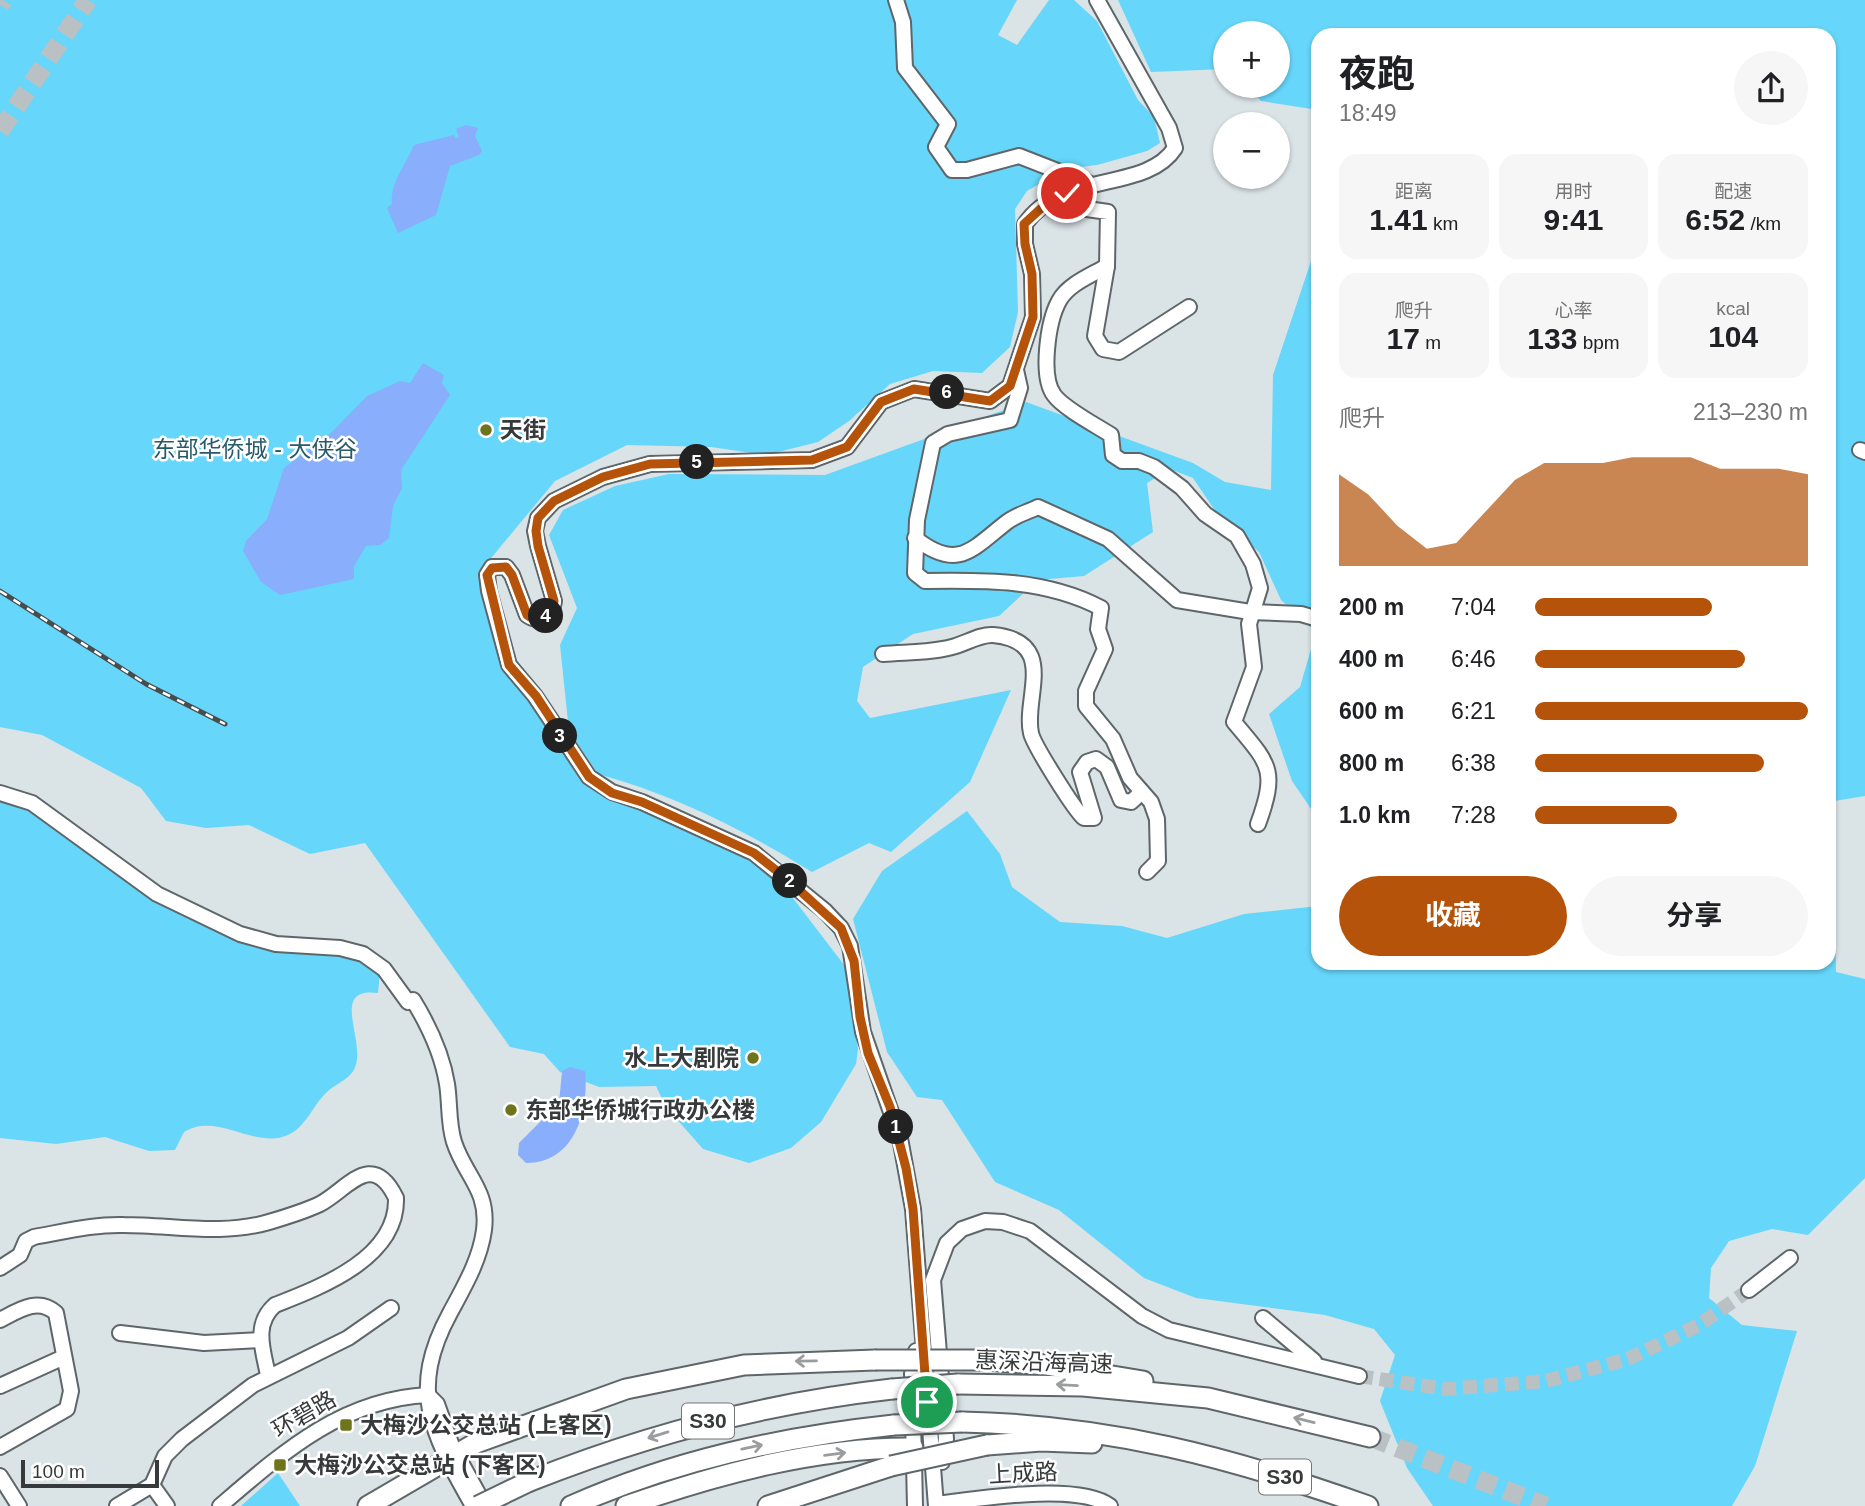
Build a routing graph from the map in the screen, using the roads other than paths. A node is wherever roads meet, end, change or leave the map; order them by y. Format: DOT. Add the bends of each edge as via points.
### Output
graph roads {
  1 [pos="896,0"];
  2 [pos="1097,0"];
  3 [pos="1088,183"];
  4 [pos="1058,197"];
  5 [pos="1107,266"];
  6 [pos="1189,307"];
  7 [pos="1016,369"];
  8 [pos="915,538"];
  9 [pos="1253,612"];
  10 [pos="1311,617"];
  11 [pos="883,654"];
  12 [pos="1142,792"];
  13 [pos="0,793"];
  14 [pos="1258,824"];
  15 [pos="1147,872"];
  16 [pos="1790,1258"];
  17 [pos="0,1268"];
  18 [pos="1749,1290"];
  19 [pos="391,1308"];
  20 [pos="1263,1318"];
  21 [pos="0,1320"];
  22 [pos="920,1332"];
  23 [pos="120,1334"];
  24 [pos="261,1340"];
  25 [pos="64,1357"];
  26 [pos="1321,1366"];
  27 [pos="268,1375"];
  28 [pos="1359,1376"];
  29 [pos="0,1386"];
  30 [pos="428,1395"];
  31 [pos="1208,1398"];
  32 [pos="1370,1437"];
  33 [pos="0,1447"];
  34 [pos="913,1448"];
  35 [pos="1201,1452"];
  36 [pos="451,1455"];
  37 [pos="0,1476"];
  38 [pos="152,1485"];
  39 [pos="935,1489"];
  40 [pos="936,1505"];
  41 [pos="19,1506"];
  42 [pos="117,1506"];
  43 [pos="167,1506"];
  44 [pos="220,1506"];
  45 [pos="368,1506"];
  46 [pos="476,1506"];
  47 [pos="485,1506"];
  48 [pos="571,1506"];
  49 [pos="626,1506"];
  50 [pos="768,1506"];
  51 [pos="915,1506"];
  52 [pos="1110,1506"];
  53 [pos="1368,1506"];
  1 -- 3 [label="street" via="903,22 905,68 948,124 936,147 952,170 1019,156"];
  2 -- 3 [label="street" via="1169,128 1175,148 1166,161 1136,175"];
  3 -- 4 [label="street"];
  4 -- 5 [label="street" via="1066,206 1108,212"];
  4 -- 7 [label="street" via="1024,224 1033,317"];
  5 -- 6 [label="street" via="1095,336 1103,349 1119,352"];
  5 -- 9 [label="street" via="1073,286 1059,301 1045,376 1054,397 1111,435 1113,455 1154,467 1182,488 1205,514 1237,536 1260,588"];
  7 -- 8 [label="street" via="1020,387 1010,420 948,434 933,443"];
  7 -- 22 [label="street" via="1010,386 990,401 914,389 881,402 847,447 812,460 650,464 603,477 554,501 538,518 536,531 554,601 552,611 542,618 527,615 506,567 492,568 487,575 509,665 536,696 589,777 612,793 754,853 841,928 854,961 868,1053 890,1107 906,1168"];
  8 -- 9 [label="street" via="934,552 960,554 979,547 1009,520 1038,507 1108,540 1177,600"];
  8 -- 12 [label="street" via="915,573 925,581 1014,581 1067,593 1101,608 1098,629 1104,649 1086,691 1086,706 1112,739 1130,778"];
  9 -- 10 [label="street"];
  9 -- 14 [label="street" via="1249,624 1254,667 1234,722 1264,756 1269,794"];
  11 -- 12 [label="street" via="950,648 990,635 1011,639 1022,646 1034,665 1031,734 1074,810 1084,818 1094,818 1080,772 1087,762 1096,760 1107,767 1121,800 1132,802"];
  12 -- 15 [label="street" via="1157,819 1158,861"];
  13 -- 30 [label="street" via="32,803 178,905 260,940 363,954 384,969 408,1002 413,1000 439,1052 454,1142 485,1210 476,1260 433,1348"];
  16 -- 18 [label="street"];
  17 -- 24 [label="street" via="20,1255 26,1241 34,1237 124,1224 242,1228 318,1204 357,1175 373,1175 386,1182 397,1208 376,1248 343,1274 275,1305 262,1323"];
  19 -- 27 [label="street" via="348,1338"];
  20 -- 26 [label="street"];
  21 -- 25 [label="street" via="26,1307 49,1307 56,1313"];
  22 -- 34 [label="street" via="912,1374"];
  22 -- 39 [label="street"];
  23 -- 24 [label="street" via="191,1342"];
  24 -- 27 [label="street"];
  25 -- 29 [label="street"];
  25 -- 33 [label="street" via="71,1391 67,1409"];
  26 -- 28 [label="street"];
  26 -- 39 [label="street" via="1169,1330 1134,1310 1030,1231 985,1221 962,1228 947,1243 933,1280 946,1439"];
  27 -- 38 [label="street" via="182,1439 165,1456"];
  30 -- 36 [label="street" via="437,1404"];
  30 -- 44 [label="street, 环碧路" via="370,1406 321,1427 280,1454"];
  32 -- 31 [label="highway, 惠深沿海高速 / S30, one-way"];
  31 -- 36 [label="highway, one-way, bridge" via="1108,1373 988,1360 766,1363 675,1377 568,1408"];
  31 -- 46 [label="highway, 惠深沿海高速 / S30, one-way, bridge" via="1083,1386 892,1388 785,1404 658,1434 530,1480"];
  49 -- 34 [label="highway, one-way" via="784,1462"];
  34 -- 51 [label="street"];
  48 -- 35 [label="highway, S30, one-way, bridge" via="668,1468 728,1452 792,1438 894,1425 962,1422 1078,1429"];
  35 -- 50 [label="highway, bridge" via="1079,1442 987,1445 891,1466"];
  35 -- 53 [label="highway, S30"];
  36 -- 45 [label="highway"];
  36 -- 46 [label="street"];
  36 -- 47 [label="street"];
  37 -- 41 [label="street"];
  38 -- 42 [label="street"];
  38 -- 43 [label="street"];
  39 -- 40 [label="street"];
  40 -- 52 [label="street, 上成路" via="1070,1494 1099,1499"];
}
